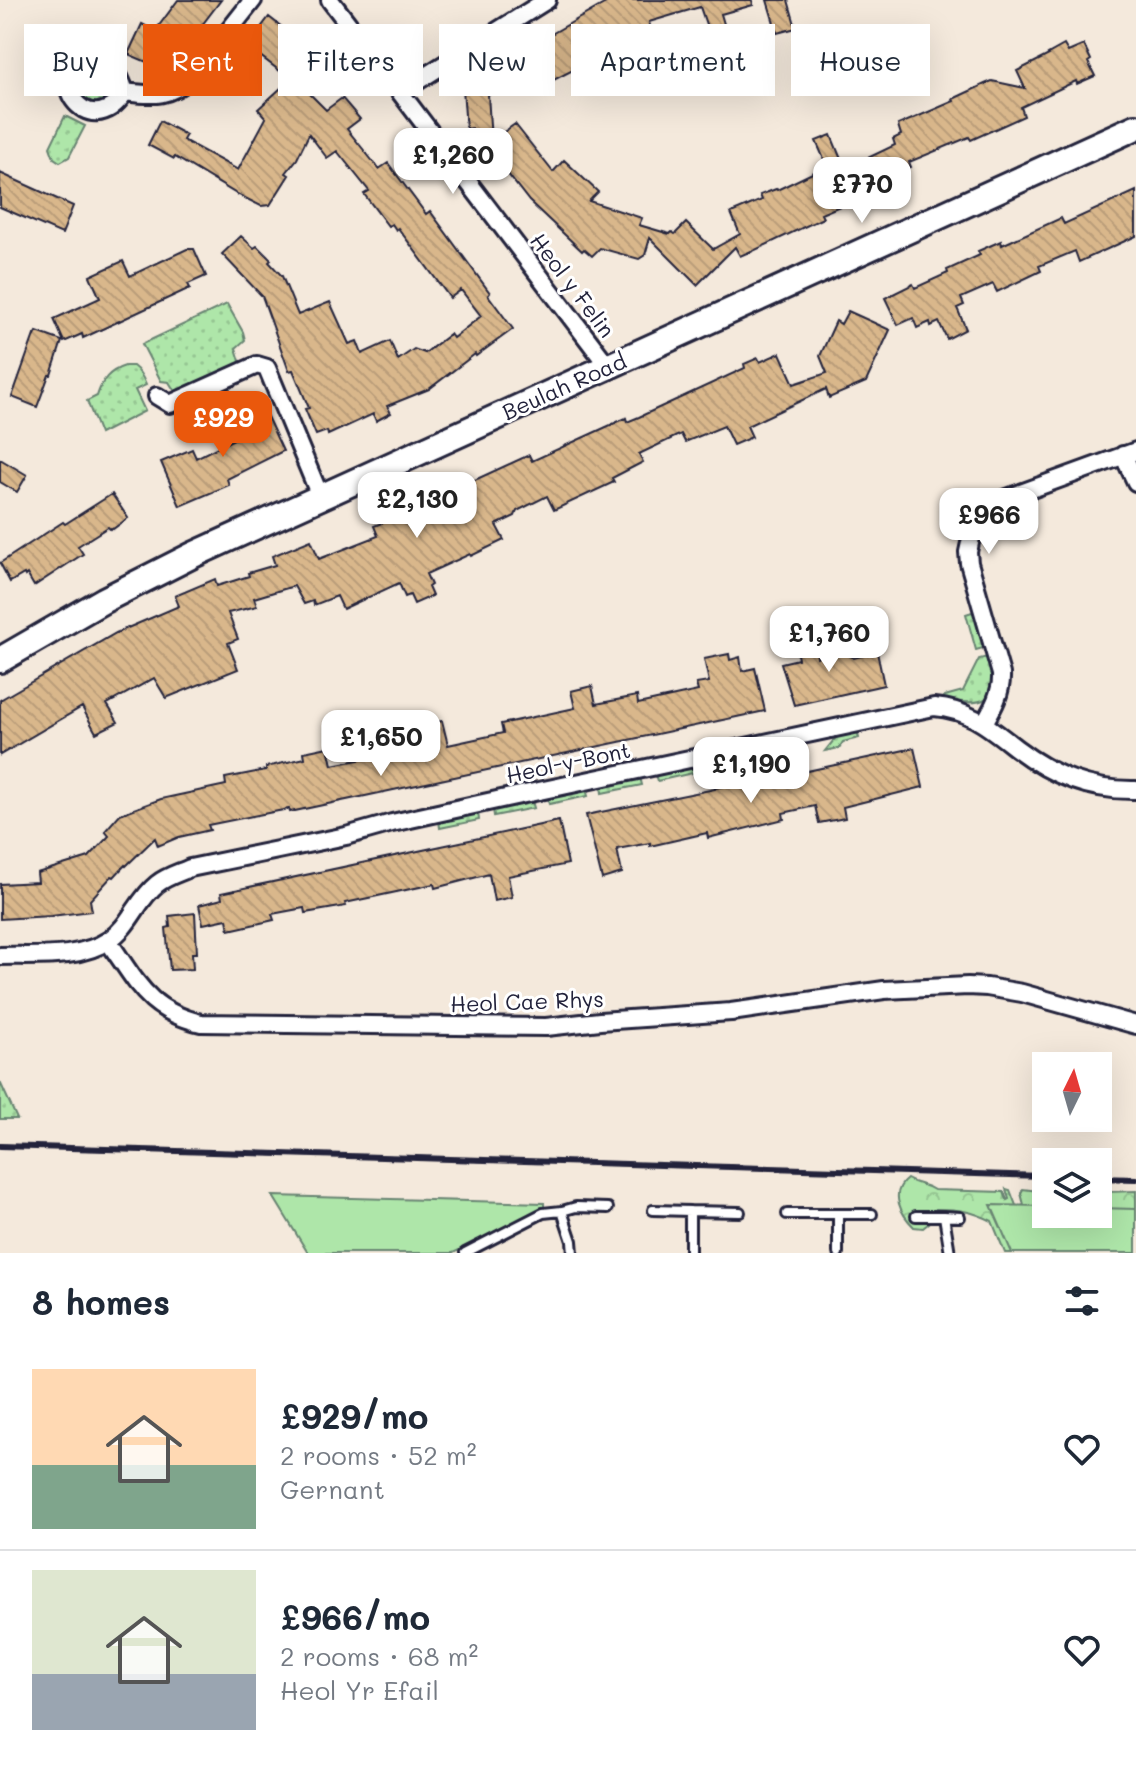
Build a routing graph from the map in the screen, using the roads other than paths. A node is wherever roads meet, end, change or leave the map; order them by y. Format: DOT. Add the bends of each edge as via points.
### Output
graph roads {
  1 [pos="253,0"];
  2 [pos="330,0"];
  3 [pos="547,0"];
  4 [pos="348,24"];
  5 [pos="423,78"];
  6 [pos="127,92"];
  7 [pos="403,96"];
  8 [pos="1136,127"];
  9 [pos="608,366"];
  10 [pos="157,396"];
  11 [pos="1130,453"];
  12 [pos="1136,482"];
  13 [pos="320,496"];
  14 [pos="0,660"];
  15 [pos="984,723"];
  16 [pos="1136,790"];
  17 [pos="108,941"];
  18 [pos="0,956"];
  19 [pos="1136,1025"];
  20 [pos="608,1208"];
  21 [pos="653,1210"];
  22 [pos="562,1211"];
  23 [pos="690,1211"];
  24 [pos="740,1212"];
  25 [pos="787,1214"];
  26 [pos="838,1214"];
  27 [pos="872,1214"];
  28 [pos="916,1216"];
  29 [pos="944,1216"];
  30 [pos="960,1217"];
  31 [pos="465,1253"];
  32 [pos="573,1253"];
  33 [pos="690,1253"];
  34 [pos="838,1253"];
  35 [pos="950,1253"];
  1 -- 6 [label="street" via="182,86 153,96"];
  2 -- 4 [label="street, Heol y Felin"];
  3 -- 5 [label="street"];
  7 -- 9 [label="street, Heol y Felin"];
  8 -- 9 [label="street, Beulah Road"];
  9 -- 13 [label="street, Beulah Road"];
  10 -- 13 [label="street" via="170,404 257,365 267,368"];
  11 -- 12 [label="street"];
  11 -- 15 [label="street" via="999,501 978,520 969,563 1001,674"];
  13 -- 14 [label="street, Beulah Road" via="146,578"];
  15 -- 16 [label="street, Heol-y-Bont" via="1031,759 1076,782"];
  15 -- 17 [label="street, Heol-y-Bont" via="934,707 190,868 157,884"];
  17 -- 18 [label="street" via="78,952"];
  17 -- 19 [label="street, Heol Cae Rhys" via="162,1009 201,1023 546,1027 731,1012 884,990 981,987"];
  20 -- 22 [label="lane"];
  21 -- 23 [label="lane"];
  22 -- 31 [label="lane" via="543,1213"];
  22 -- 32 [label="lane"];
  23 -- 24 [label="lane"];
  23 -- 33 [label="lane"];
  25 -- 26 [label="lane"];
  26 -- 27 [label="lane"];
  26 -- 34 [label="lane"];
  28 -- 29 [label="lane"];
  29 -- 30 [label="lane"];
  29 -- 35 [label="lane"];
}
